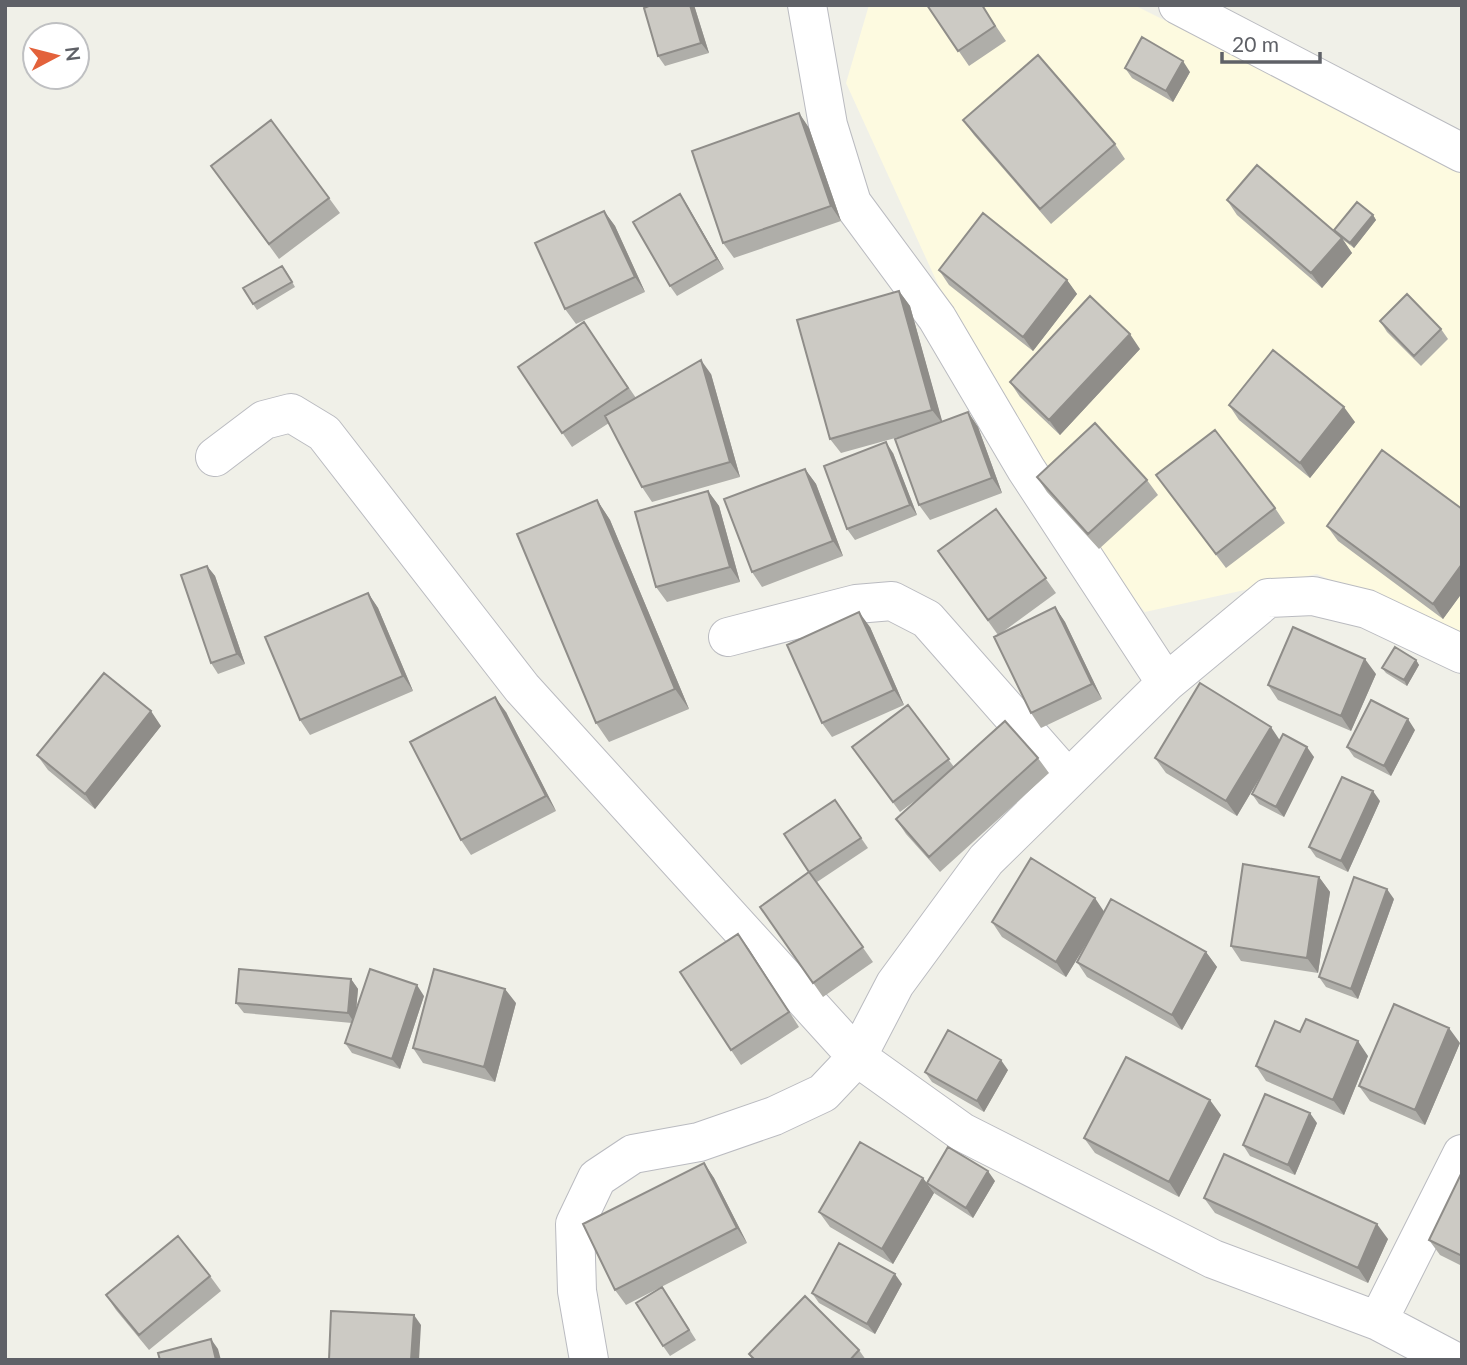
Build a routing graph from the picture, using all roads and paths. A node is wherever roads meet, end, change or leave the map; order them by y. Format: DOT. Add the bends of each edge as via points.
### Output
graph roads {
  1 [pos="807,5"];
  2 [pos="1178,5"];
  3 [pos="1462,153"];
  4 [pos="215,457"];
  5 [pos="728,637"];
  6 [pos="1462,654"];
  7 [pos="1166,683"];
  8 [pos="1068,779"];
  9 [pos="857,1057"];
  10 [pos="1462,1154"];
  11 [pos="1378,1321"];
  12 [pos="589,1360"];
  13 [pos="1452,1360"];
  1 -- 7 [label="street" via="828,125 852,202 937,318 1026,468"];
  2 -- 3 [label="street"];
  4 -- 9 [label="street" via="264,420 291,413 324,433 522,688"];
  5 -- 8 [label="street" via="856,604 892,601 927,619"];
  6 -- 7 [label="street" via="1367,609 1313,596 1268,598"];
  7 -- 8 [label="street"];
  8 -- 9 [label="street" via="986,860 895,984"];
  9 -- 11 [label="street" via="962,1132 1213,1259"];
  9 -- 12 [label="street" via="823,1093 774,1116 699,1142 634,1154 597,1178 575,1224 577,1292"];
  10 -- 11 [label="street"];
  11 -- 13 [label="street"];
}
